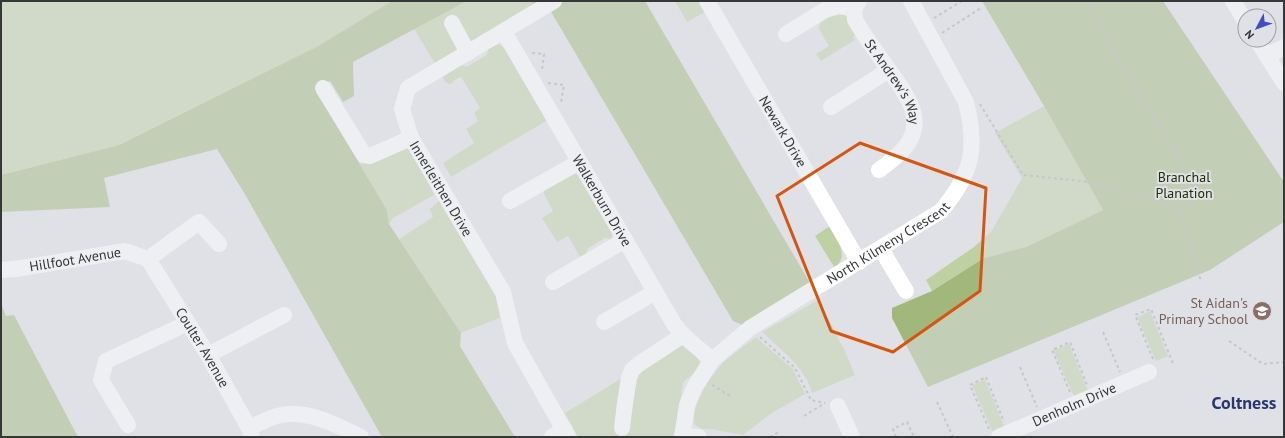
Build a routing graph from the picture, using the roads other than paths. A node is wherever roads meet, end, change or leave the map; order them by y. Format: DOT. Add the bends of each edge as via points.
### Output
graph roads {
  1 [pos="554,1"];
  2 [pos="707,1"];
  3 [pos="911,1"];
  4 [pos="856,4"];
  5 [pos="452,23"];
  6 [pos="504,32"];
  7 [pos="786,34"];
  8 [pos="1284,46"];
  9 [pos="1262,48"];
  10 [pos="468,52"];
  11 [pos="1267,56"];
  12 [pos="889,70"];
  13 [pos="1284,83"];
  14 [pos="323,88"];
  15 [pos="831,107"];
  16 [pos="411,138"];
  17 [pos="579,162"];
  18 [pos="879,170"];
  19 [pos="510,201"];
  20 [pos="625,240"];
  21 [pos="219,244"];
  22 [pos="881,248"];
  23 [pos="148,259"];
  24 [pos="860,262"];
  25 [pos="1,270"];
  26 [pos="553,282"];
  27 [pos="906,291"];
  28 [pos="655,292"];
  29 [pos="284,315"];
  30 [pos="604,322"];
  31 [pos="188,323"];
  32 [pos="683,336"];
  33 [pos="208,356"];
  34 [pos="712,360"];
  35 [pos="1152,368"];
  36 [pos="838,406"];
  37 [pos="128,425"];
  38 [pos="622,428"];
  39 [pos="251,432"];
  40 [pos="999,433"];
  41 [pos="562,434"];
  42 [pos="682,436"];
  43 [pos="361,437"];
  44 [pos="699,437"];
  45 [pos="852,437"];
  1 -- 6 [label="street, Innerleithen Drive"];
  2 -- 24 [label="street, Newark Drive"];
  3 -- 22 [label="street, North Kilmeny Crescent" via="966,102 973,138 969,166 951,200 941,211"];
  4 -- 7 [label="street" via="825,10"];
  4 -- 12 [label="street, St Andrew's Way" via="855,20 858,26"];
  5 -- 10 [label="street"];
  6 -- 10 [label="street, Innerleithen Drive"];
  6 -- 17 [label="street, Walkerburn Drive"];
  8 -- 11 [label="street"];
  9 -- 11 [label="street"];
  10 -- 16 [label="street, Innerleithen Drive" via="408,88 402,110"];
  11 -- 13 [label="street"];
  12 -- 15 [label="street"];
  12 -- 18 [label="street, St Andrew's Way" via="906,95 914,116 914,127 905,147"];
  14 -- 16 [label="street" via="364,155 370,156"];
  16 -- 41 [label="street, Innerleithen Drive" via="503,292 515,343"];
  17 -- 19 [label="street"];
  17 -- 20 [label="street, Walkerburn Drive"];
  20 -- 26 [label="street"];
  20 -- 28 [label="street, Walkerburn Drive"];
  21 -- 23 [label="street" via="199,222"];
  22 -- 24 [label="street, North Kilmeny Crescent"];
  22 -- 27 [label="street"];
  23 -- 25 [label="street, Hillfoot Avenue" via="125,251"];
  23 -- 31 [label="street, Coulter Avenue"];
  24 -- 34 [label="street, North Kilmeny Crescent" via="750,328"];
  28 -- 30 [label="street"];
  28 -- 32 [label="street, Walkerburn Drive"];
  29 -- 33 [label="street"];
  31 -- 33 [label="street, Coulter Avenue"];
  31 -- 37 [label="street" via="106,361 100,380"];
  32 -- 34 [label="street, Walkerburn Drive"];
  32 -- 38 [label="street" via="632,370"];
  33 -- 39 [label="street, Coulter Avenue"];
  34 -- 42 [label="street, North Kilmeny Crescent" via="700,377 687,405"];
  35 -- 40 [label="street, Denholm Drive" via="1076,404"];
  36 -- 45 [label="street"];
  39 -- 43 [label="street" via="265,420 294,413 314,417"];
  42 -- 44 [label="street"];
}
